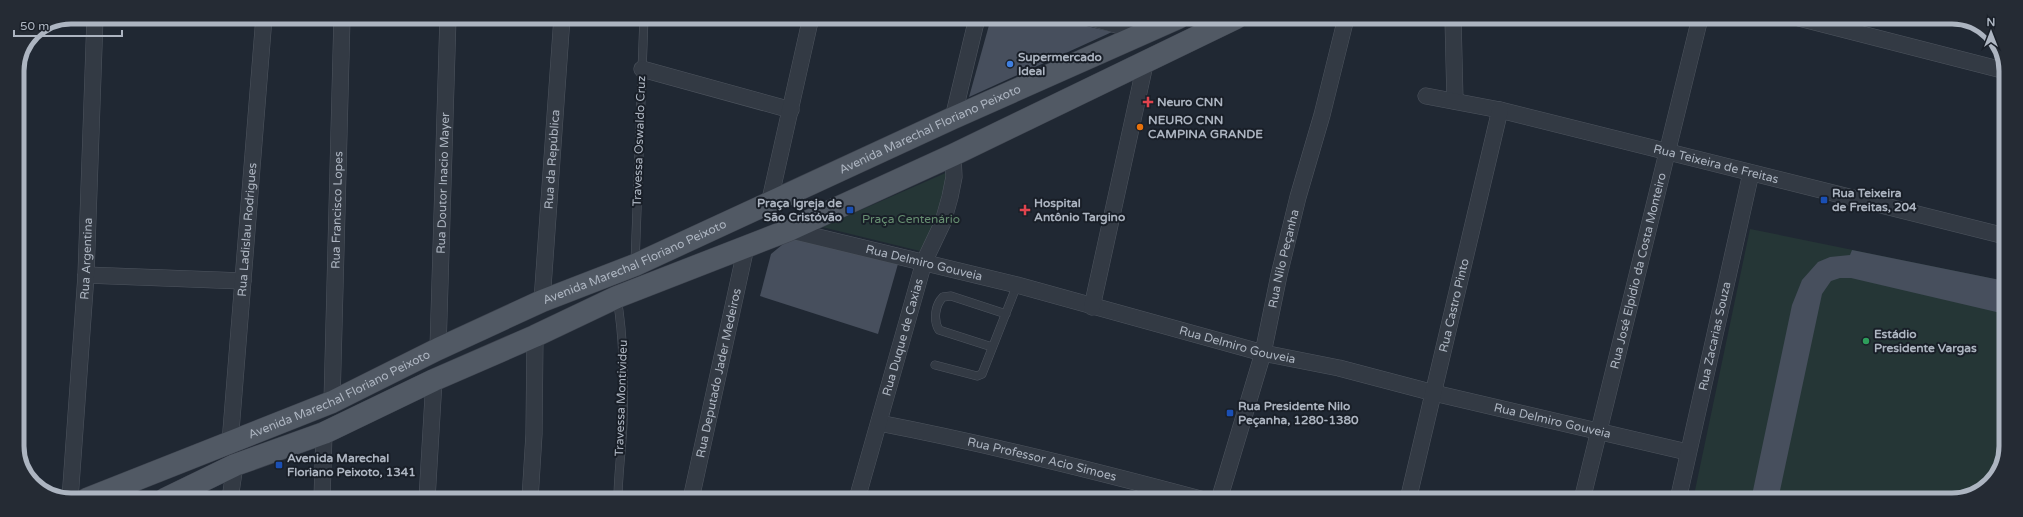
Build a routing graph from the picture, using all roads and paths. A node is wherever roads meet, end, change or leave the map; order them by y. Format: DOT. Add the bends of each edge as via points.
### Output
graph roads {
  1 [pos="95,24"];
  2 [pos="263,24"];
  3 [pos="342,24"];
  4 [pos="448,24"];
  5 [pos="562,24"];
  6 [pos="644,24"];
  7 [pos="809,24"];
  8 [pos="976,24"];
  9 [pos="1113,24"];
  10 [pos="1165,24"];
  11 [pos="1223,24"];
  12 [pos="1345,24"];
  13 [pos="1453,24"];
  14 [pos="1699,24"];
  15 [pos="1846,24"];
  16 [pos="1145,33"];
  17 [pos="1146,60"];
  18 [pos="642,68"];
  19 [pos="1999,69"];
  20 [pos="1426,96"];
  21 [pos="1455,101"];
  22 [pos="791,110"];
  23 [pos="1500,110"];
  24 [pos="952,118"];
  25 [pos="1667,151"];
  26 [pos="954,155"];
  27 [pos="1751,173"];
  28 [pos="769,204"];
  29 [pos="789,230"];
  30 [pos="1999,234"];
  31 [pos="746,247"];
  32 [pos="924,262"];
  33 [pos="634,264"];
  34 [pos="86,275"];
  35 [pos="243,281"];
  36 [pos="1017,285"];
  37 [pos="617,297"];
  38 [pos="542,301"];
  39 [pos="1092,307"];
  40 [pos="1006,314"];
  41 [pos="536,336"];
  42 [pos="992,347"];
  43 [pos="438,349"];
  44 [pos="1263,353"];
  45 [pos="935,365"];
  46 [pos="434,380"];
  47 [pos="1434,393"];
  48 [pos="332,402"];
  49 [pos="879,422"];
  50 [pos="324,433"];
  51 [pos="1599,433"];
  52 [pos="230,443"];
  53 [pos="1687,452"];
  54 [pos="235,465"];
  55 [pos="70,493"];
  56 [pos="102,493"];
  57 [pos="177,493"];
  58 [pos="231,493"];
  59 [pos="322,493"];
  60 [pos="427,493"];
  61 [pos="530,493"];
  62 [pos="618,493"];
  63 [pos="692,493"];
  64 [pos="860,493"];
  65 [pos="1178,493"];
  66 [pos="1221,493"];
  67 [pos="1410,493"];
  68 [pos="1584,493"];
  69 [pos="1679,493"];
  1 -- 34 [label="street, Rua Argentina"];
  2 -- 35 [label="street, Rua Ladislau Rodrigues"];
  3 -- 48 [label="street, Rua Francisco Lopes"];
  4 -- 43 [label="street, Rua Doutor Inacio Mayer"];
  5 -- 38 [label="street, Rua da República"];
  6 -- 18 [label="lane, Travessa Oswaldo Cruz"];
  7 -- 22 [label="street"];
  8 -- 24 [label="street"];
  9 -- 16 [label="street"];
  10 -- 16 [label="main road, Avenida Marechal Floriano Peixoto"];
  11 -- 17 [label="main road, Avenida Marechal Floriano Peixoto"];
  12 -- 44 [label="street, Rua Nilo Peçanha" via="1298,197"];
  13 -- 21 [label="street"];
  14 -- 25 [label="street, Rua José Elpídio da Costa Monteiro"];
  15 -- 19 [label="street"];
  16 -- 24 [label="main road, Avenida Marechal Floriano Peixoto"];
  17 -- 26 [label="main road, Avenida Marechal Floriano Peixoto"];
  17 -- 39 [label="street"];
  18 -- 22 [label="street"];
  18 -- 33 [label="lane, Travessa Oswaldo Cruz"];
  20 -- 21 [label="street, Rua Teixeira de Freitas"];
  21 -- 23 [label="street, Rua Teixeira de Freitas"];
  22 -- 28 [label="street"];
  23 -- 25 [label="street, Rua Teixeira de Freitas"];
  23 -- 47 [label="street, Rua Castro Pinto"];
  24 -- 28 [label="main road, Avenida Marechal Floriano Peixoto"];
  25 -- 27 [label="street, Rua Teixeira de Freitas"];
  25 -- 51 [label="street, Rua José Elpídio da Costa Monteiro"];
  26 -- 29 [label="main road, Avenida Marechal Floriano Peixoto"];
  26 -- 32 [label="street, Rua Duque de Caxias" via="954,177 943,222"];
  27 -- 30 [label="street, Rua Teixeira de Freitas"];
  27 -- 53 [label="street, Rua Zacarias Souza"];
  28 -- 33 [label="main road, Avenida Marechal Floriano Peixoto"];
  29 -- 31 [label="main road, Avenida Marechal Floriano Peixoto"];
  29 -- 32 [label="street, Rua Delmiro Gouveia"];
  31 -- 37 [label="main road, Avenida Marechal Floriano Peixoto"];
  31 -- 63 [label="street, Rua Deputado Jader Medeiros"];
  32 -- 36 [label="street, Rua Delmiro Gouveia"];
  32 -- 49 [label="street, Rua Duque de Caxias"];
  33 -- 38 [label="main road, Avenida Marechal Floriano Peixoto"];
  34 -- 35 [label="street"];
  34 -- 55 [label="street, Rua Argentina"];
  35 -- 52 [label="street, Rua Ladislau Rodrigues"];
  36 -- 39 [label="street, Rua Delmiro Gouveia"];
  36 -- 40 [label="lane"];
  37 -- 41 [label="main road, Avenida Marechal Floriano Peixoto"];
  37 -- 62 [label="lane, Travessa Montivideu" via="623,330 624,366"];
  38 -- 43 [label="main road, Avenida Marechal Floriano Peixoto"];
  39 -- 44 [label="street, Rua Delmiro Gouveia"];
  40 -- 42 [label="lane"];
  40 -- 42 [label="lane" via="951,296 940,300 934,320 939,330"];
  41 -- 46 [label="main road, Avenida Marechal Floriano Peixoto"];
  41 -- 61 [label="street"];
  42 -- 45 [label="lane" via="982,374 977,376"];
  43 -- 48 [label="main road, Avenida Marechal Floriano Peixoto"];
  44 -- 47 [label="street, Rua Delmiro Gouveia" via="1339,368"];
  44 -- 66 [label="street, Rua Nilo Peçanha"];
  46 -- 50 [label="main road, Avenida Marechal Floriano Peixoto"];
  46 -- 60 [label="street"];
  47 -- 51 [label="street, Rua Delmiro Gouveia"];
  47 -- 67 [label="street, Rua Castro Pinto"];
  48 -- 52 [label="main road, Avenida Marechal Floriano Peixoto"];
  49 -- 64 [label="street, Rua Duque de Caxias"];
  49 -- 65 [label="street, Rua Professor Acio Simoes" via="1065,463"];
  50 -- 54 [label="main road, Avenida Marechal Floriano Peixoto"];
  50 -- 59 [label="street"];
  51 -- 53 [label="street, Rua Delmiro Gouveia"];
  51 -- 68 [label="street, Rua José Elpídio da Costa Monteiro"];
  52 -- 56 [label="main road, Avenida Marechal Floriano Peixoto"];
  53 -- 69 [label="street, Rua Zacarias Souza"];
  54 -- 57 [label="main road, Avenida Marechal Floriano Peixoto"];
  54 -- 58 [label="street"];
}
